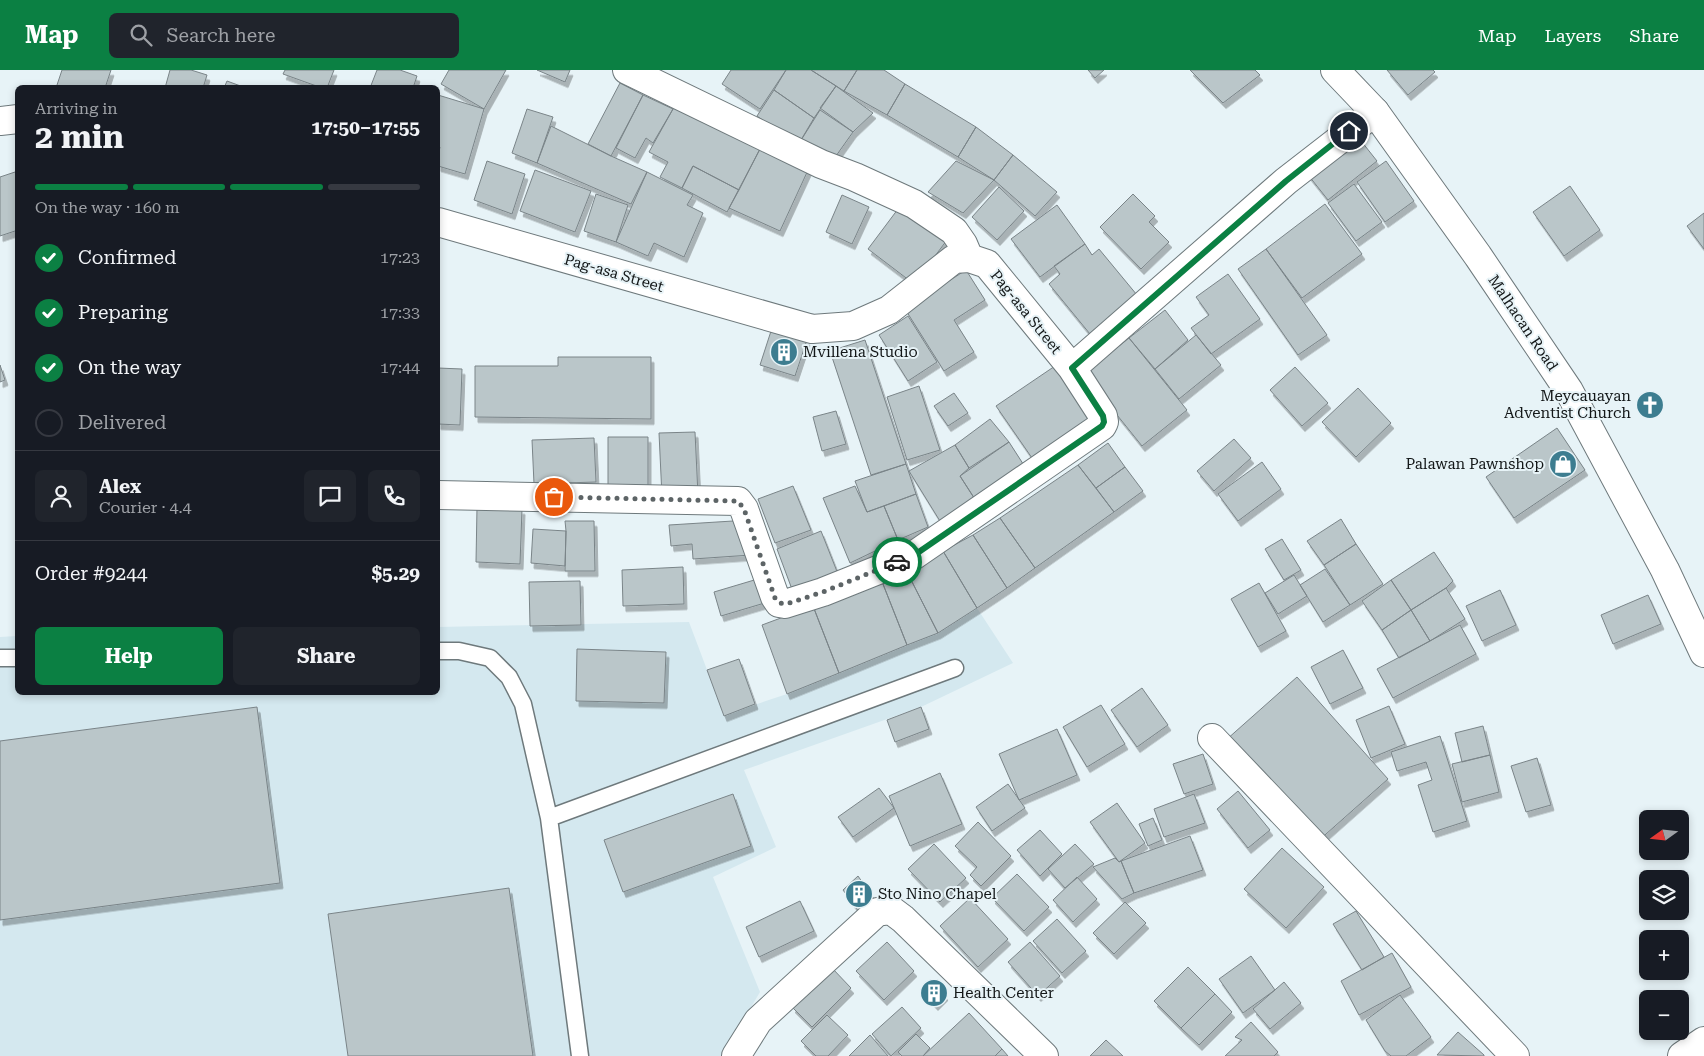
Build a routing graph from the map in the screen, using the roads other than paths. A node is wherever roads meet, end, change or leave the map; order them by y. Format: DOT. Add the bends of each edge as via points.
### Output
graph roads {
  1 [pos="627,70"];
  2 [pos="1335,70"];
  3 [pos="1375,112"];
  4 [pos="15,119"];
  5 [pos="0,121"];
  6 [pos="440,223"];
  7 [pos="969,258"];
  8 [pos="1072,368"];
  9 [pos="440,495"];
  10 [pos="440,651"];
  11 [pos="1704,653"];
  12 [pos="0,658"];
  13 [pos="15,658"];
  14 [pos="955,668"];
  15 [pos="1212,738"];
  16 [pos="549,818"];
  17 [pos="1704,1041"];
  18 [pos="1039,1054"];
  19 [pos="580,1056"];
  20 [pos="736,1056"];
  21 [pos="1515,1056"];
  22 [pos="1682,1056"];
  1 -- 7 [label="street" via="821,164 914,204 954,231"];
  2 -- 3 [label="street, Malhacan Road"];
  3 -- 8 [label="street, Pag-asa Street" via="1286,181"];
  3 -- 11 [label="street, Malhacan Road" via="1569,391 1665,570"];
  4 -- 5 [label="street"];
  6 -- 7 [label="street, Pag-asa Street" via="812,330 853,326 889,310 954,259"];
  7 -- 8 [label="street, Pag-asa Street" via="987,264"];
  8 -- 9 [label="street" via="1103,416 1102,426 913,556 786,604 775,598 744,509 738,501"];
  10 -- 16 [label="lane" via="459,650 490,658 509,677 523,704"];
  12 -- 13 [label="lane"];
  14 -- 16 [label="lane"];
  15 -- 21 [label="street"];
  16 -- 19 [label="lane"];
  17 -- 22 [label="street"];
  18 -- 20 [label="street" via="903,919 890,910 877,912 758,1021"];
}
